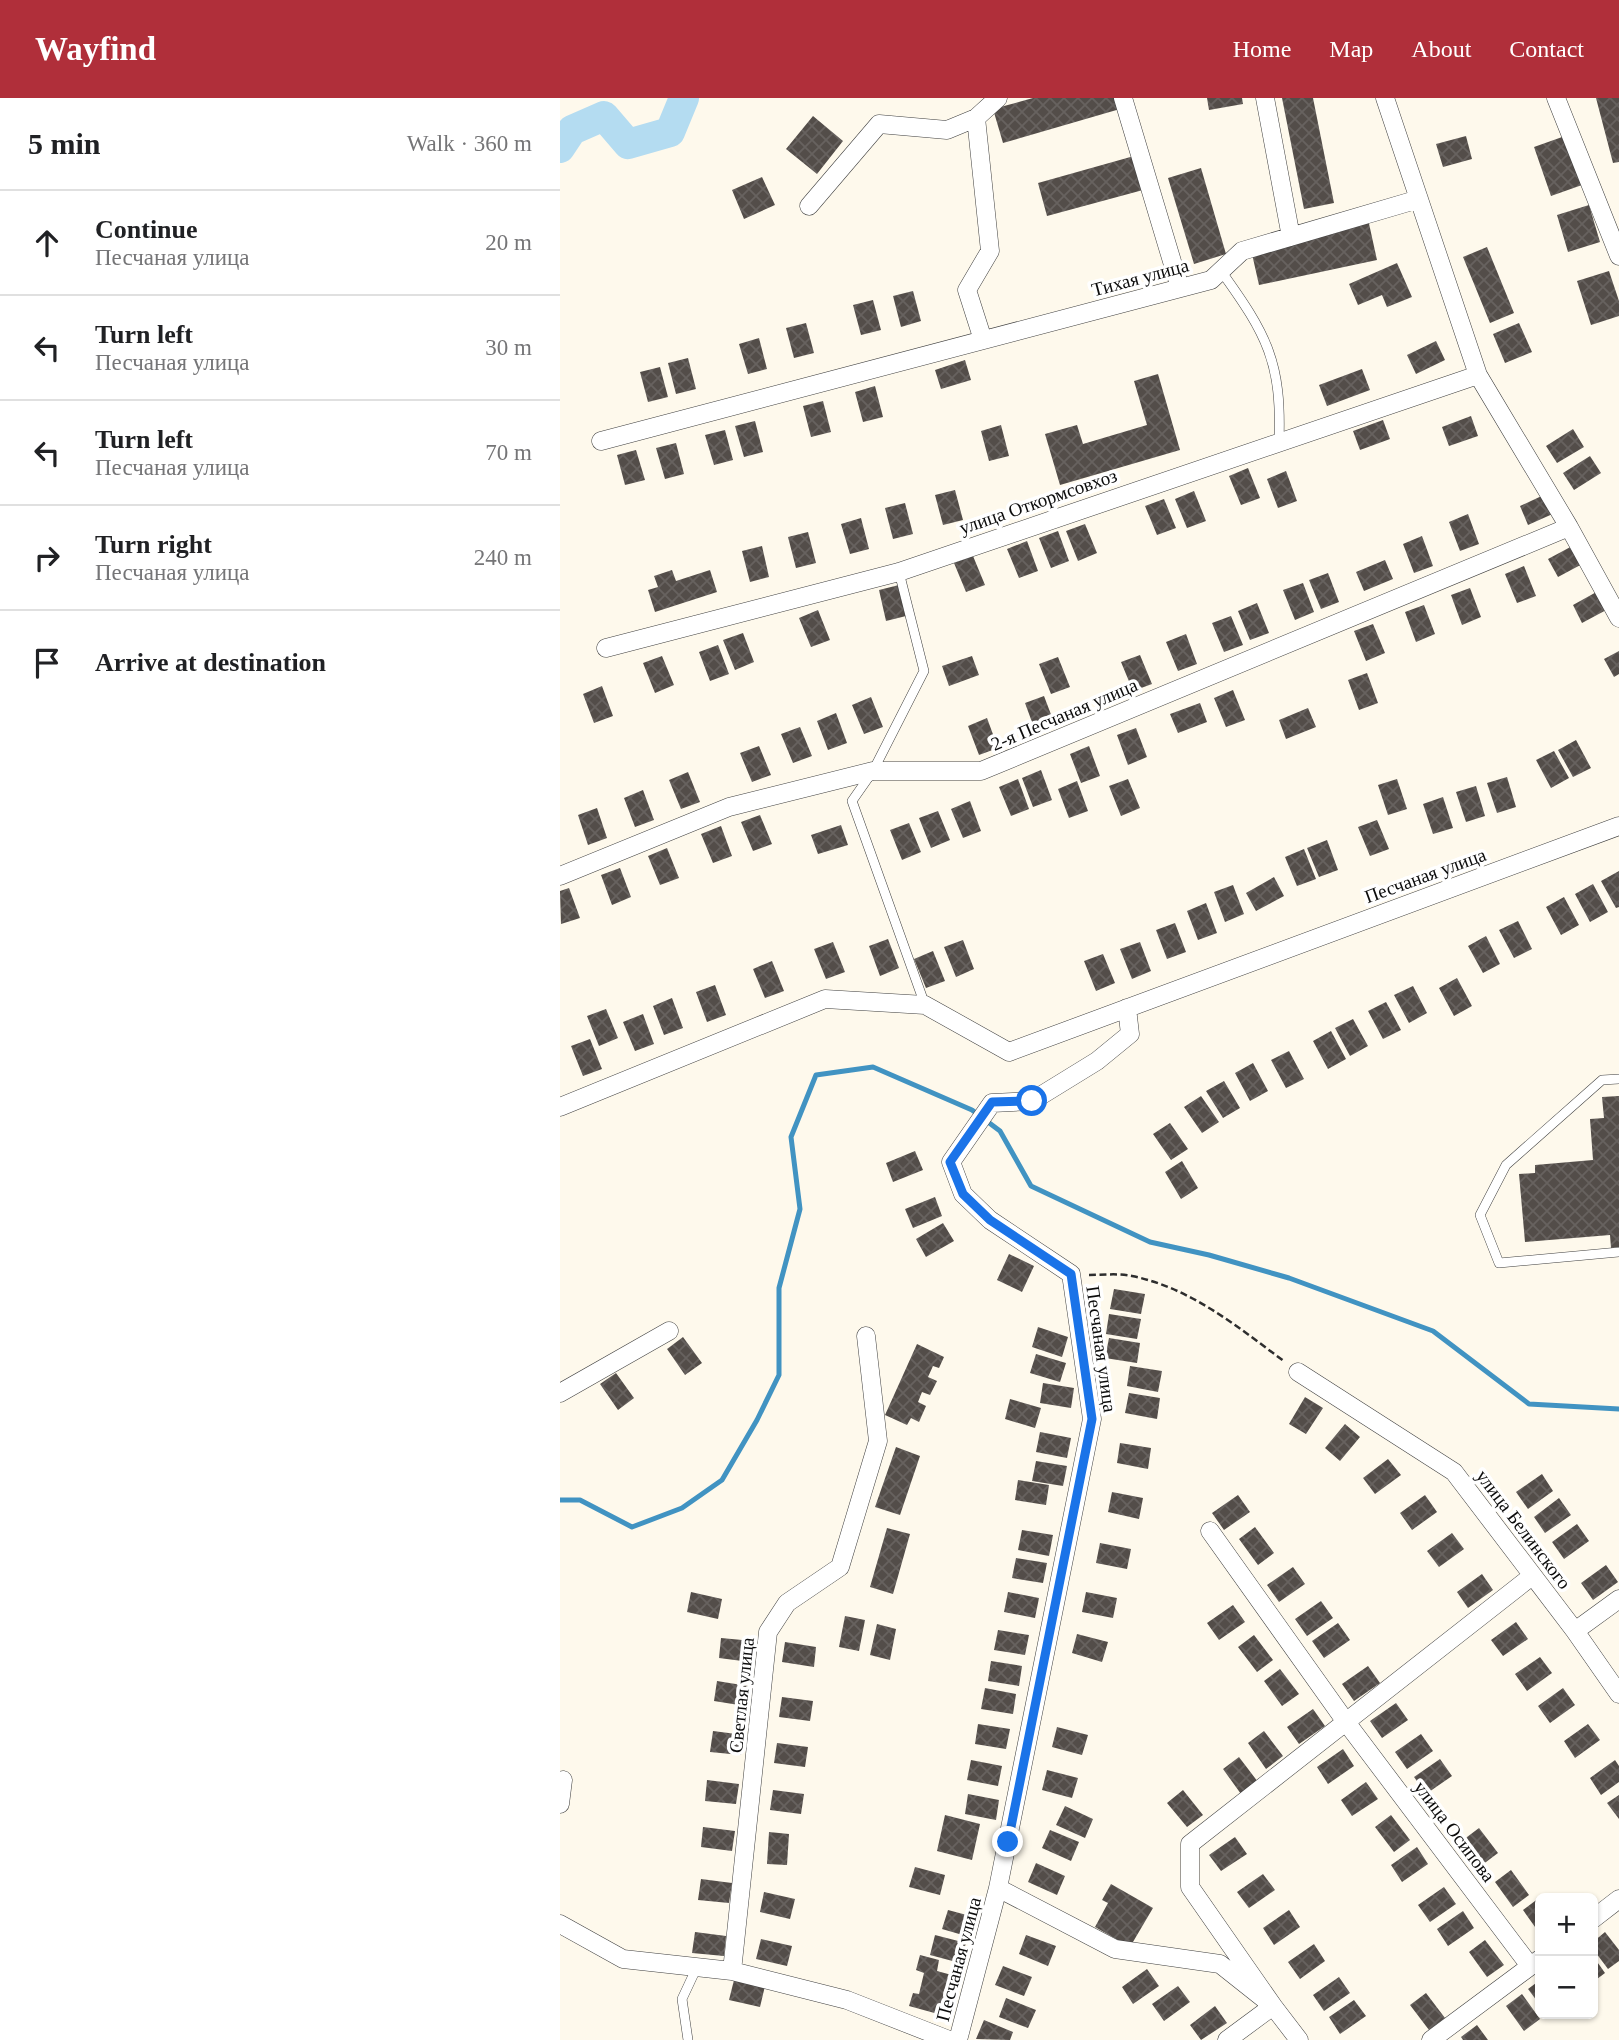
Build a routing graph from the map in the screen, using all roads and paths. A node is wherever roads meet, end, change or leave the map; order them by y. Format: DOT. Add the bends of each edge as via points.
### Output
graph roads {
  1 [pos="998,98"];
  2 [pos="1122,98"];
  3 [pos="1265,98"];
  4 [pos="1385,98"];
  5 [pos="1556,98"];
  6 [pos="976,118"];
  7 [pos="1419,200"];
  8 [pos="808,206"];
  9 [pos="1291,237"];
  10 [pos="1619,256"];
  11 [pos="1221,271"];
  12 [pos="1180,288"];
  13 [pos="983,340"];
  14 [pos="1478,376"];
  15 [pos="601,441"];
  16 [pos="1279,442"];
  17 [pos="1569,527"];
  18 [pos="899,572"];
  19 [pos="1619,618"];
  20 [pos="606,648"];
  21 [pos="873,771"];
  22 [pos="1619,826"];
  23 [pos="560,876"];
  24 [pos="925,1006"];
  25 [pos="1127,1008"];
  26 [pos="1619,1079"];
  27 [pos="560,1107"];
  28 [pos="1619,1252"];
  29 [pos="1071,1274"];
  30 [pos="669,1331"];
  31 [pos="866,1336"];
  32 [pos="1298,1372"];
  33 [pos="560,1393"];
  34 [pos="1210,1531"];
  35 [pos="1532,1576"];
  36 [pos="1619,1599"];
  37 [pos="1575,1632"];
  38 [pos="1619,1694"];
  39 [pos="1346,1721"];
  40 [pos="563,1780"];
  41 [pos="560,1804"];
  42 [pos="998,1888"];
  43 [pos="1619,1899"];
  44 [pos="1598,1915"];
  45 [pos="560,1924"];
  46 [pos="1535,1963"];
  47 [pos="697,1967"];
  48 [pos="732,1971"];
  49 [pos="1273,2007"];
  50 [pos="688,2040"];
  51 [pos="949,2040"];
  52 [pos="958,2040"];
  53 [pos="1227,2040"];
  54 [pos="1299,2040"];
  55 [pos="1431,2040"];
  1 -- 6 [label="street"];
  2 -- 12 [label="street"];
  3 -- 9 [label="street"];
  4 -- 7 [label="street"];
  5 -- 10 [label="street"];
  6 -- 8 [label="street" via="947,130 878,124"];
  6 -- 13 [label="street" via="990,251 967,290"];
  7 -- 9 [label="street, Тихая улица"];
  7 -- 14 [label="street"];
  9 -- 11 [label="street, Тихая улица" via="1242,251"];
  11 -- 12 [label="street, Тихая улица" via="1211,280"];
  11 -- 16 [label="lane" via="1255,318 1275,363 1281,402"];
  12 -- 13 [label="street, Тихая улица"];
  13 -- 15 [label="street, Тихая улица"];
  14 -- 16 [label="street, улица Откормсовхоз"];
  14 -- 17 [label="street"];
  16 -- 18 [label="street, улица Откормсовхоз"];
  17 -- 19 [label="street"];
  17 -- 21 [label="street, 2-я Песчаная улица" via="981,771"];
  18 -- 20 [label="street, улица Откормсовхоз"];
  18 -- 21 [label="lane" via="925,671"];
  21 -- 23 [label="street, 2-я Песчаная улица" via="729,807"];
  21 -- 24 [label="lane" via="852,802"];
  22 -- 25 [label="street, Песчаная улица"];
  24 -- 25 [label="street, Песчаная улица" via="1009,1052"];
  24 -- 27 [label="street, Песчаная улица" via="825,999"];
  25 -- 29 [label="street, Песчаная улица" via="1130,1034 1097,1061 1032,1101 992,1102 950,1162 963,1194 990,1220"];
  26 -- 28 [label="lane" via="1602,1080 1506,1165 1480,1215 1499,1263"];
  29 -- 32 [label="path" via="1130,1276 1172,1288 1212,1309"];
  29 -- 42 [label="street, Песчаная улица" via="1092,1419"];
  30 -- 33 [label="street"];
  31 -- 48 [label="street, Светлая улица" via="878,1441 840,1567 787,1603 768,1632"];
  32 -- 35 [label="street, улица Белинского" via="1454,1472"];
  34 -- 39 [label="street, улица Осипова"];
  35 -- 37 [label="street, улица Белинского"];
  35 -- 39 [label="street"];
  36 -- 37 [label="street"];
  37 -- 38 [label="street, улица Белинского"];
  39 -- 46 [label="street, улица Осипова"];
  39 -- 49 [label="street" via="1190,1844 1190,1887"];
  40 -- 41 [label="street"];
  42 -- 49 [label="street, Песчаная улица" via="1115,1950 1220,1964"];
  42 -- 52 [label="street, Песчаная улица"];
  43 -- 44 [label="street"];
  45 -- 47 [label="street" via="623,1959"];
  46 -- 55 [label="street, улица Осипова"];
  47 -- 48 [label="street"];
  47 -- 50 [label="lane" via="681,1999"];
  48 -- 51 [label="street" via="847,2000"];
  49 -- 53 [label="street"];
  49 -- 54 [label="street"];
}
